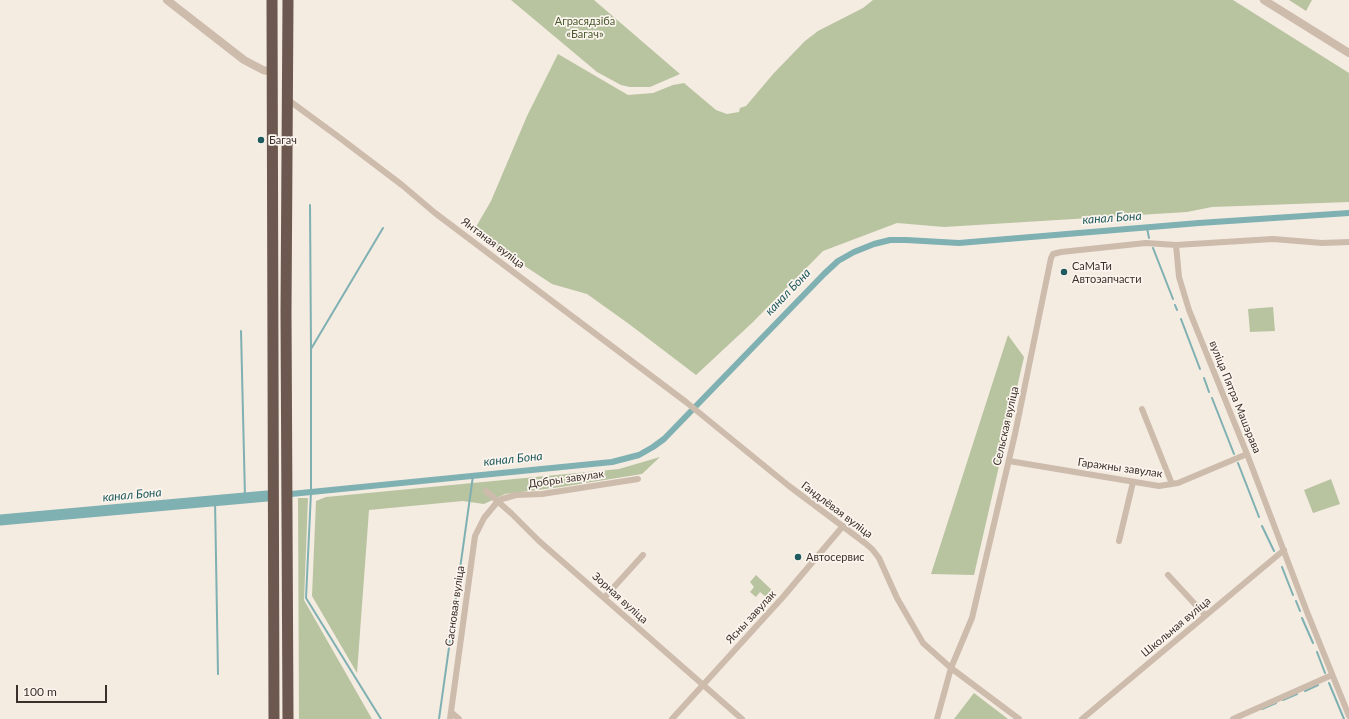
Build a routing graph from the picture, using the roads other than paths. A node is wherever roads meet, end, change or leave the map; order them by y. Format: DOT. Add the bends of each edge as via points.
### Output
graph roads {
  1 [pos="167,0"];
  2 [pos="272,0"];
  3 [pos="288,0"];
  4 [pos="1264,0"];
  5 [pos="1349,54"];
  6 [pos="272,72"];
  7 [pos="287,99"];
  8 [pos="1349,242"];
  9 [pos="1176,244"];
  10 [pos="686,402"];
  11 [pos="1142,409"];
  12 [pos="1247,454"];
  13 [pos="1009,461"];
  14 [pos="638,479"];
  15 [pos="1133,482"];
  16 [pos="1172,484"];
  17 [pos="486,491"];
  18 [pos="498,502"];
  19 [pos="843,526"];
  20 [pos="1119,541"];
  21 [pos="1284,550"];
  22 [pos="644,555"];
  23 [pos="1168,575"];
  24 [pos="604,598"];
  25 [pos="1205,615"];
  26 [pos="951,668"];
  27 [pos="1332,675"];
  28 [pos="703,684"];
  29 [pos="451,712"];
  30 [pos="1349,716"];
  31 [pos="274,719"];
  32 [pos="288,719"];
  33 [pos="450,719"];
  34 [pos="459,719"];
  35 [pos="672,719"];
  36 [pos="742,719"];
  37 [pos="937,719"];
  38 [pos="1019,719"];
  39 [pos="1082,719"];
  40 [pos="1233,719"];
  1 -- 6 [label="street" via="244,60"];
  2 -- 6 [label="highway"];
  3 -- 7 [label="highway"];
  4 -- 5 [label="street"];
  6 -- 31 [label="highway"];
  7 -- 10 [label="street, Янтаная вуліца"];
  7 -- 32 [label="highway"];
  8 -- 9 [label="street" via="1322,243 1273,239"];
  9 -- 12 [label="street, вуліца Пятра Машэрава" via="1179,277 1189,310"];
  9 -- 13 [label="street, Сельская вуліца" via="1146,243 1053,254"];
  10 -- 19 [label="street, Гандлёвая вуліца" via="789,486"];
  11 -- 16 [label="street"];
  12 -- 16 [label="street, Гаражны завулак"];
  12 -- 21 [label="street, вуліца Пятра Машэрава"];
  13 -- 15 [label="street, Гаражны завулак"];
  13 -- 26 [label="street, Сельская вуліца" via="972,618"];
  14 -- 18 [label="street, Добры завулак" via="542,494 516,495"];
  15 -- 16 [label="street, Гаражны завулак" via="1160,486"];
  15 -- 20 [label="street"];
  17 -- 18 [label="street, Зорная вуліца"];
  18 -- 24 [label="street, Зорная вуліца"];
  18 -- 29 [label="street, Сасновая вуліца" via="484,518 475,536"];
  19 -- 26 [label="street, Гандлёвая вуліца" via="872,549 879,558 897,598 923,644"];
  19 -- 28 [label="street, Ясны завулак" via="783,597"];
  21 -- 25 [label="street, Школьная вуліца"];
  21 -- 27 [label="street, вуліца Пятра Машэрава"];
  22 -- 24 [label="street"];
  23 -- 25 [label="street"];
  24 -- 28 [label="street, Зорная вуліца"];
  25 -- 39 [label="street, Школьная вуліца"];
  26 -- 37 [label="street, Сельская вуліца"];
  26 -- 38 [label="street, Гандлёвая вуліца"];
  27 -- 30 [label="street, вуліца Пятра Машэрава"];
  27 -- 40 [label="street"];
  28 -- 35 [label="street, Ясны завулак"];
  28 -- 36 [label="street, Зорная вуліца"];
  29 -- 33 [label="street, Сасновая вуліца"];
  29 -- 34 [label="street"];
}
